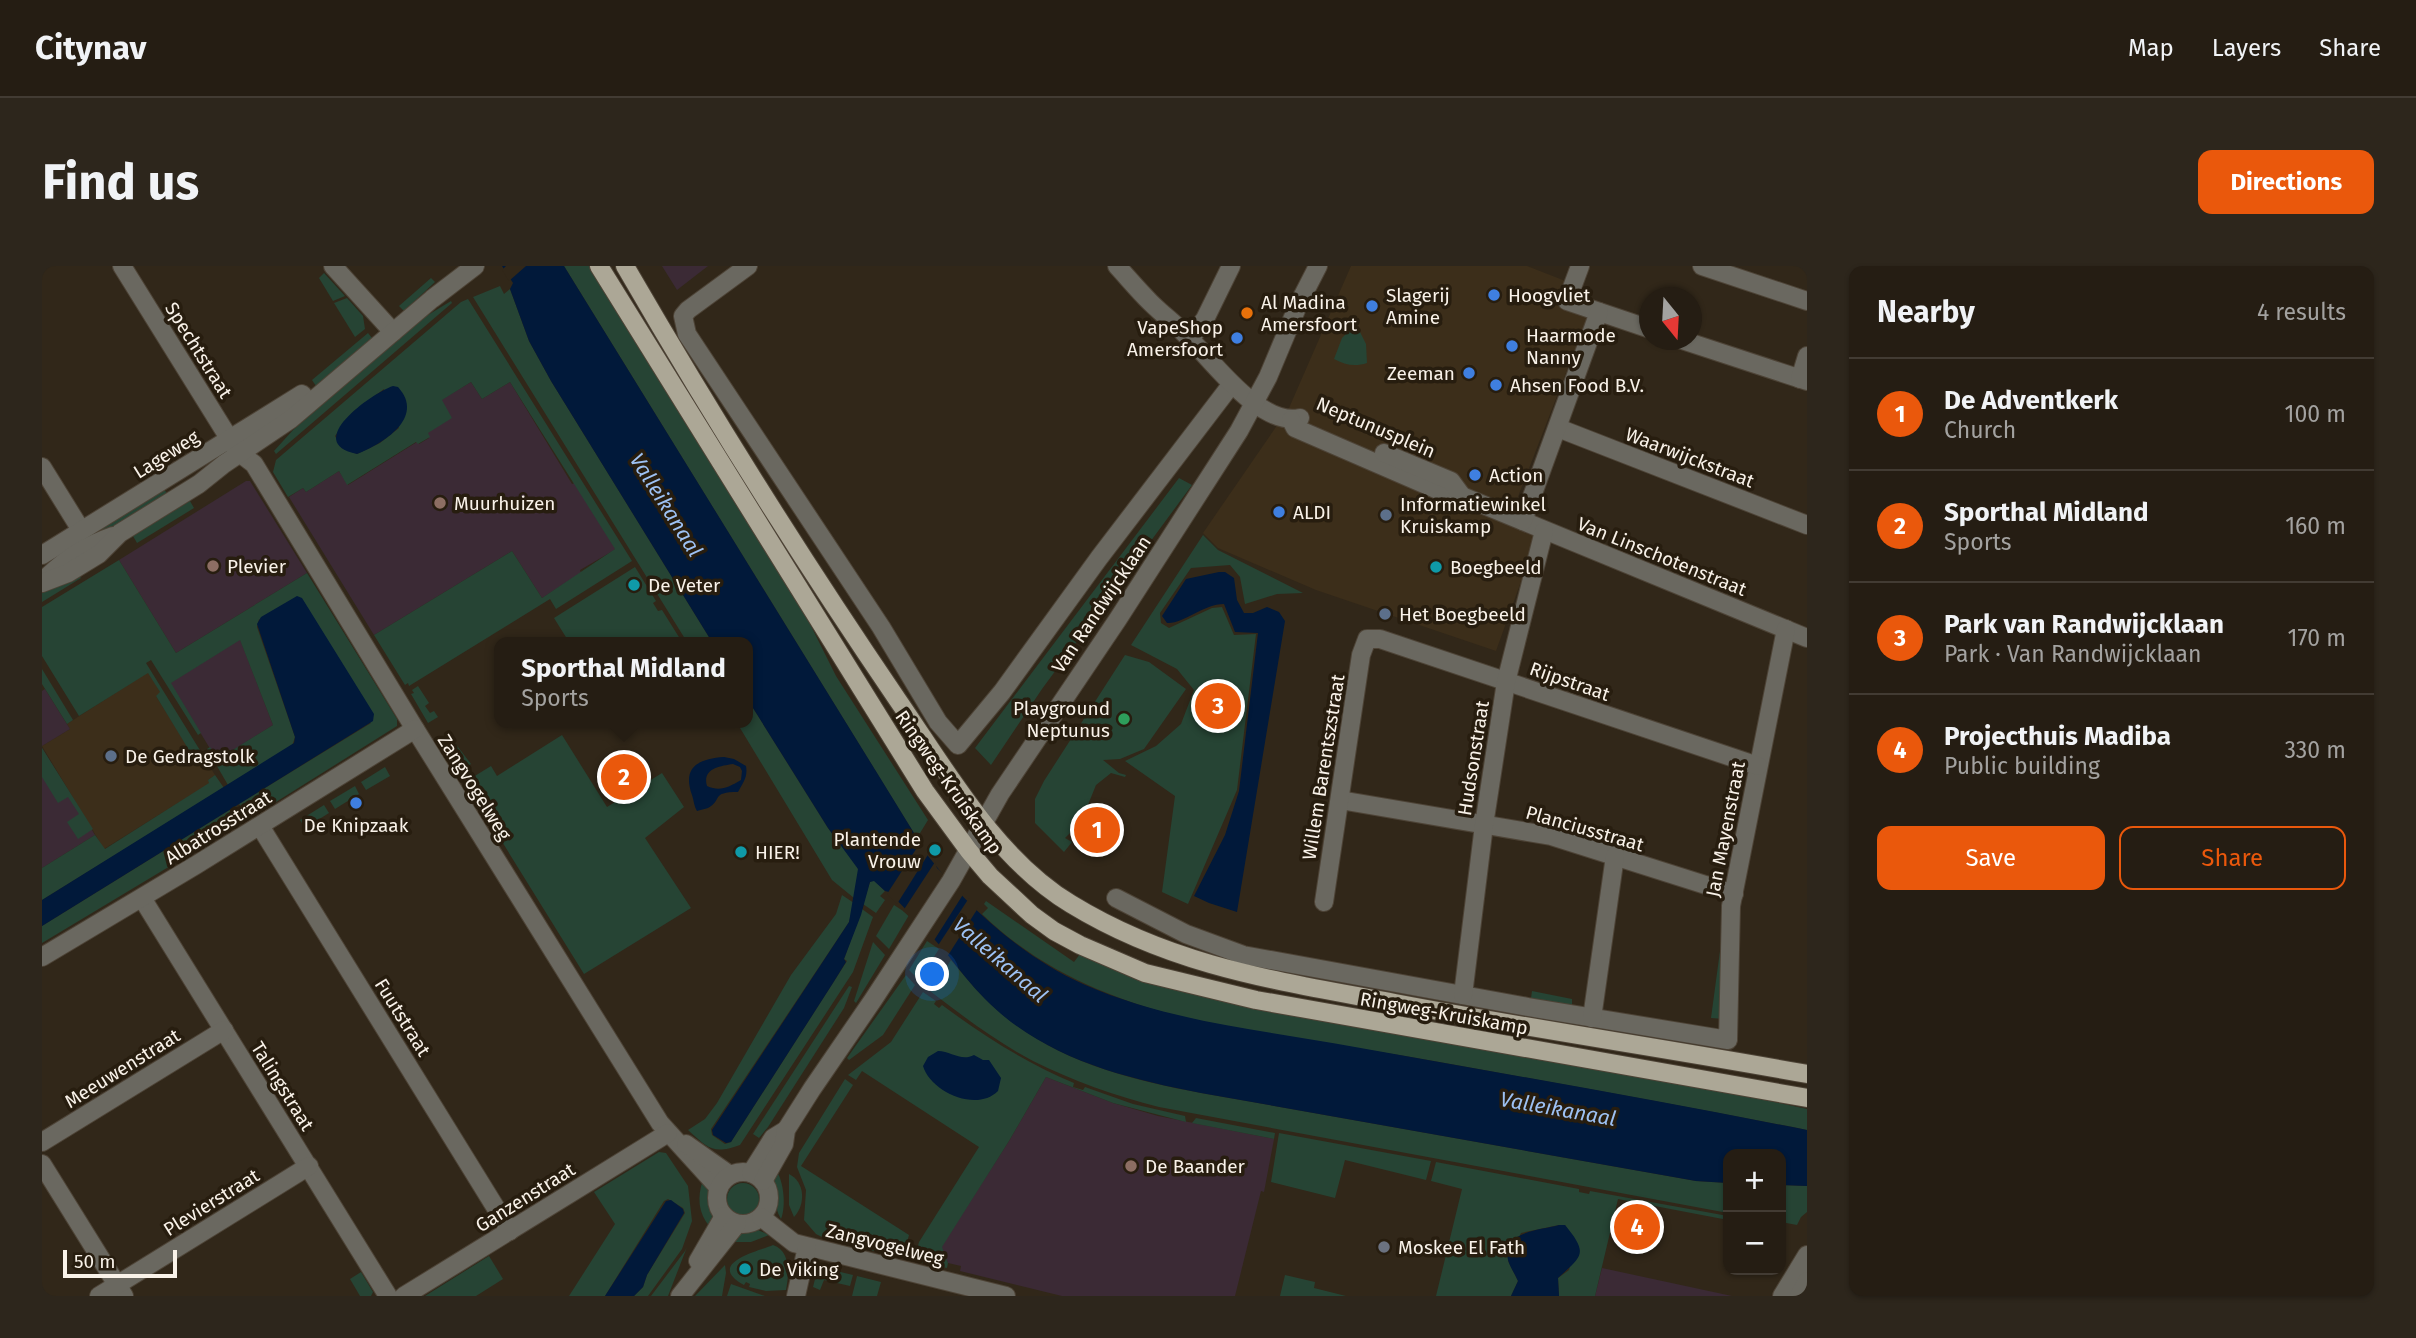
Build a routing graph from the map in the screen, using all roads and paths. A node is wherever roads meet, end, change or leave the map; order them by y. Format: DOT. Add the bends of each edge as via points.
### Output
graph roads {
  1 [pos="122,266"];
  2 [pos="333,266"];
  3 [pos="475,266"];
  4 [pos="599,266"];
  5 [pos="625,266"];
  6 [pos="748,266"];
  7 [pos="1116,266"];
  8 [pos="1231,266"];
  9 [pos="1318,266"];
  10 [pos="1580,266"];
  11 [pos="1702,266"];
  12 [pos="1807,301"];
  13 [pos="1599,312"];
  14 [pos="1639,325"];
  15 [pos="393,332"];
  16 [pos="1191,339"];
  17 [pos="1702,347"];
  18 [pos="1807,356"];
  19 [pos="1804,380"];
  20 [pos="1231,385"];
  21 [pos="1255,402"];
  22 [pos="309,403"];
  23 [pos="1558,428"];
  24 [pos="229,439"];
  25 [pos="245,457"];
  26 [pos="42,467"];
  27 [pos="1442,484"];
  28 [pos="1523,521"];
  29 [pos="1807,525"];
  30 [pos="81,530"];
  31 [pos="1544,531"];
  32 [pos="42,555"];
  33 [pos="42,582"];
  34 [pos="1786,629"];
  35 [pos="1807,638"];
  36 [pos="1367,639"];
  37 [pos="1506,682"];
  38 [pos="415,730"];
  39 [pos="958,745"];
  40 [pos="1758,766"];
  41 [pos="1340,800"];
  42 [pos="982,821"];
  43 [pos="1484,825"];
  44 [pos="260,826"];
  45 [pos="969,851"];
  46 [pos="1615,856"];
  47 [pos="1734,894"];
  48 [pos="142,898"];
  49 [pos="1116,898"];
  50 [pos="1324,902"];
  51 [pos="42,957"];
  52 [pos="1463,995"];
  53 [pos="1592,1018"];
  54 [pos="224,1030"];
  55 [pos="1728,1040"];
  56 [pos="1807,1074"];
  57 [pos="1807,1098"];
  58 [pos="668,1133"];
  59 [pos="42,1142"];
  60 [pos="42,1164"];
  61 [pos="309,1166"];
  62 [pos="757,1177"];
  63 [pos="724,1182"];
  64 [pos="761,1217"];
  65 [pos="731,1220"];
  66 [pos="510,1231"];
  67 [pos="807,1247"];
  68 [pos="1807,1255"];
  69 [pos="1807,1281"];
  70 [pos="120,1291"];
  71 [pos="99,1296"];
  72 [pos="388,1296"];
  73 [pos="404,1296"];
  74 [pos="680,1296"];
  75 [pos="796,1296"];
  76 [pos="1006,1296"];
  77 [pos="1782,1296"];
  78 [pos="1799,1296"];
  1 -- 24 [label="street, Spechtstraat"];
  2 -- 15 [label="street"];
  3 -- 15 [label="street"];
  4 -- 45 [label="main road, Ringweg-Kruiskamp" via="889,734"];
  5 -- 42 [label="main road, Ringweg-Kruiskamp" via="837,608"];
  6 -- 39 [label="street, Ringweg-Kruiskamp" via="683,316 687,334 881,627 937,722"];
  7 -- 16 [label="street, Neptunusplein"];
  8 -- 16 [label="street"];
  9 -- 21 [label="street, Van Randwijcklaan"];
  10 -- 13 [label="street" via="1567,301"];
  11 -- 12 [label="street"];
  13 -- 14 [label="street"];
  13 -- 23 [label="street"];
  15 -- 22 [label="street"];
  16 -- 20 [label="street, Neptunusplein"];
  17 -- 19 [label="street"];
  18 -- 19 [label="street"];
  20 -- 21 [label="street, Neptunusplein"];
  20 -- 39 [label="street, Van Randwijcklaan"];
  21 -- 27 [label="street, Neptunusplein" via="1290,420 1295,428"];
  21 -- 42 [label="street, Van Randwijcklaan" via="1163,550"];
  22 -- 24 [label="street, Lageweg" via="302,394"];
  22 -- 25 [label="street" via="267,449"];
  23 -- 28 [label="street"];
  23 -- 29 [label="street, Waarwijckstraat"];
  24 -- 25 [label="street, Spechtstraat"];
  24 -- 30 [label="street, Lageweg"];
  25 -- 33 [label="street" via="230,474 199,484 120,533 92,543"];
  25 -- 38 [label="street, Zangvogelweg" via="259,472"];
  26 -- 30 [label="street"];
  27 -- 28 [label="street, Van Linschotenstraat" via="1451,481 1462,496"];
  28 -- 31 [label="street, Van Linschotenstraat"];
  30 -- 32 [label="street, Lageweg"];
  31 -- 34 [label="street, Van Linschotenstraat"];
  31 -- 37 [label="street, Hudsonstraat"];
  34 -- 35 [label="street, Van Linschotenstraat"];
  34 -- 40 [label="street, Jan Mayenstraat"];
  36 -- 37 [label="street, Rijpstraat" via="1380,639"];
  36 -- 41 [label="street, Willem Barentszstraat"];
  37 -- 40 [label="street, Rijpstraat"];
  37 -- 43 [label="street, Hudsonstraat"];
  38 -- 44 [label="street, Albatrosstraat"];
  38 -- 58 [label="street, Zangvogelweg"];
  40 -- 47 [label="street, Jan Mayenstraat"];
  41 -- 43 [label="street, Planciusstraat"];
  41 -- 50 [label="street, Willem Barentszstraat"];
  42 -- 45 [label="street, Van Randwijcklaan"];
  42 -- 56 [label="main road, Ringweg-Kruiskamp" via="1020,864 1068,902 1124,933 1200,963 1458,1015"];
  43 -- 46 [label="street, Planciusstraat" via="1551,836"];
  43 -- 52 [label="street, Hudsonstraat"];
  44 -- 48 [label="street, Albatrosstraat"];
  44 -- 66 [label="street, Fuutstraat"];
  45 -- 57 [label="main road, Ringweg-Kruiskamp" via="1010,896 1054,931 1145,973 1268,1003"];
  45 -- 62 [label="street, Van Randwijcklaan" via="835,1052 786,1130 784,1144"];
  46 -- 47 [label="street, Planciusstraat"];
  46 -- 53 [label="street"];
  47 -- 55 [label="street, Jan Mayenstraat"];
  48 -- 51 [label="street, Albatrosstraat"];
  48 -- 54 [label="street, Talingstraat"];
  49 -- 52 [label="street, Ringweg-Kruiskamp" via="1186,934 1244,955"];
  52 -- 53 [label="street, Ringweg-Kruiskamp"];
  53 -- 55 [label="street, Ringweg-Kruiskamp"];
  54 -- 59 [label="street, Meeuwenstraat"];
  54 -- 61 [label="street, Talingstraat"];
  58 -- 63 [label="street, Zangvogelweg"];
  58 -- 66 [label="street, Ganzenstraat"];
  60 -- 70 [label="street"];
  61 -- 70 [label="street, Plevierstraat"];
  61 -- 72 [label="street, Talingstraat"];
  62 -- 63 [label="street" via="738,1172"];
  62 -- 64 [label="street" via="767,1188 769,1203"];
  63 -- 65 [label="street" via="717,1203"];
  64 -- 65 [label="street" via="746,1224"];
  64 -- 67 [label="street, Zangvogelweg" via="794,1243"];
  65 -- 74 [label="street"];
  66 -- 73 [label="street, Ganzenstraat"];
  67 -- 75 [label="street"];
  67 -- 76 [label="street, Zangvogelweg"];
  68 -- 77 [label="street"];
  69 -- 78 [label="street"];
  70 -- 71 [label="street, Plevierstraat"];
}
